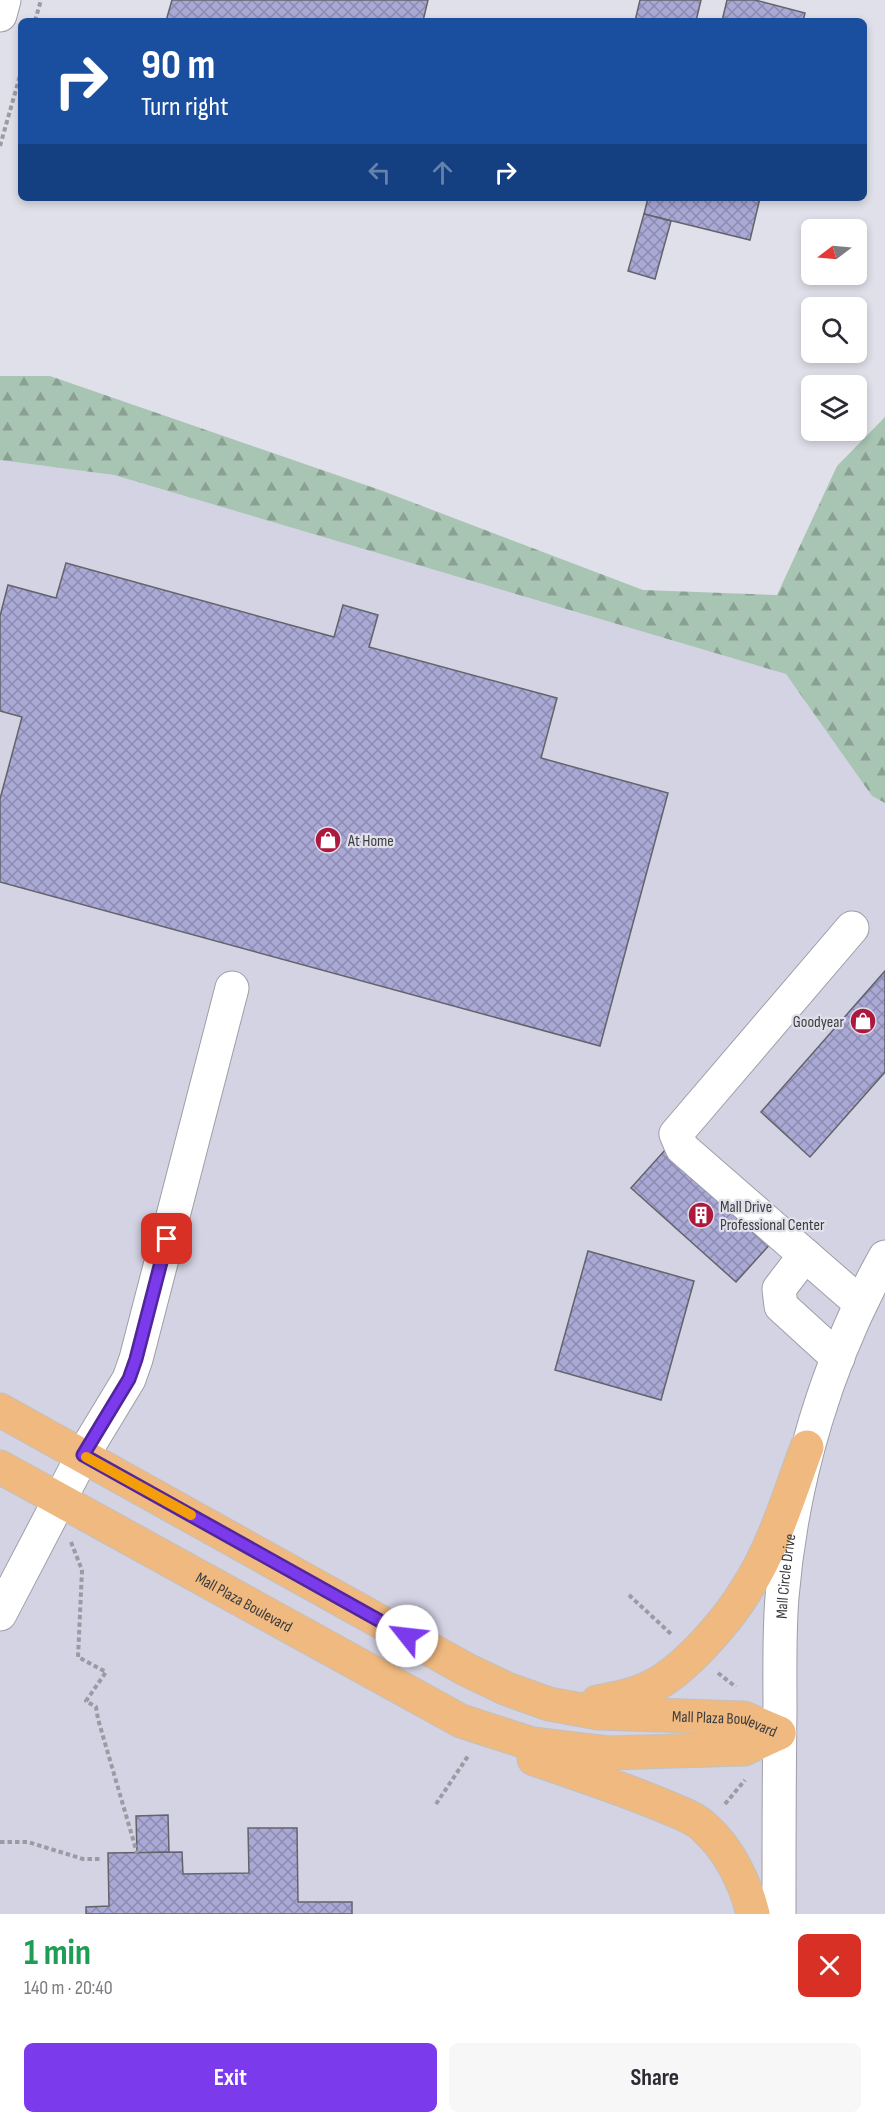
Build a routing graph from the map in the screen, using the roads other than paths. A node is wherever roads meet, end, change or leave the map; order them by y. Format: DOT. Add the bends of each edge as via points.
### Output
graph roads {
  1 [pos="4,0"];
  2 [pos="0,15"];
  3 [pos="852,928"];
  4 [pos="232,988"];
  5 [pos="806,1255"];
  6 [pos="885,1257"];
  7 [pos="860,1303"];
  8 [pos="838,1358"];
  9 [pos="0,1410"];
  10 [pos="807,1447"];
  11 [pos="83,1455"];
  12 [pos="0,1467"];
  13 [pos="60,1500"];
  14 [pos="0,1614"];
  15 [pos="549,1704"];
  16 [pos="779,1733"];
  17 [pos="467,1735"];
  18 [pos="753,1914"];
  19 [pos="779,1914"];
  1 -- 2 [label="street"];
  3 -- 5 [label="street" via="676,1134 682,1148"];
  4 -- 11 [label="street" via="136,1359 129,1379"];
  5 -- 7 [label="street"];
  5 -- 8 [label="street" via="779,1289 781,1306"];
  6 -- 7 [label="street, Mall Circle Drive"];
  7 -- 8 [label="street, Mall Circle Drive"];
  8 -- 10 [label="street, Mall Circle Drive"];
  9 -- 11 [label="main road, Mall Plaza Boulevard"];
  10 -- 15 [label="main road" via="773,1538 747,1590 694,1655 671,1675 632,1695"];
  10 -- 16 [label="street, Mall Circle Drive" via="782,1597"];
  11 -- 13 [label="street"];
  11 -- 15 [label="main road, Mall Plaza Boulevard" via="468,1670"];
  12 -- 13 [label="main road, Mall Plaza Boulevard"];
  13 -- 14 [label="street"];
  13 -- 17 [label="main road, Mall Plaza Boulevard"];
  15 -- 16 [label="main road, Mall Plaza Boulevard" via="598,1713 744,1718"];
  16 -- 17 [label="main road, Mall Plaza Boulevard" via="744,1749 608,1753"];
  16 -- 19 [label="street, Mall Circle Drive"];
  17 -- 18 [label="main road" via="621,1788 704,1826 731,1860"];
}
